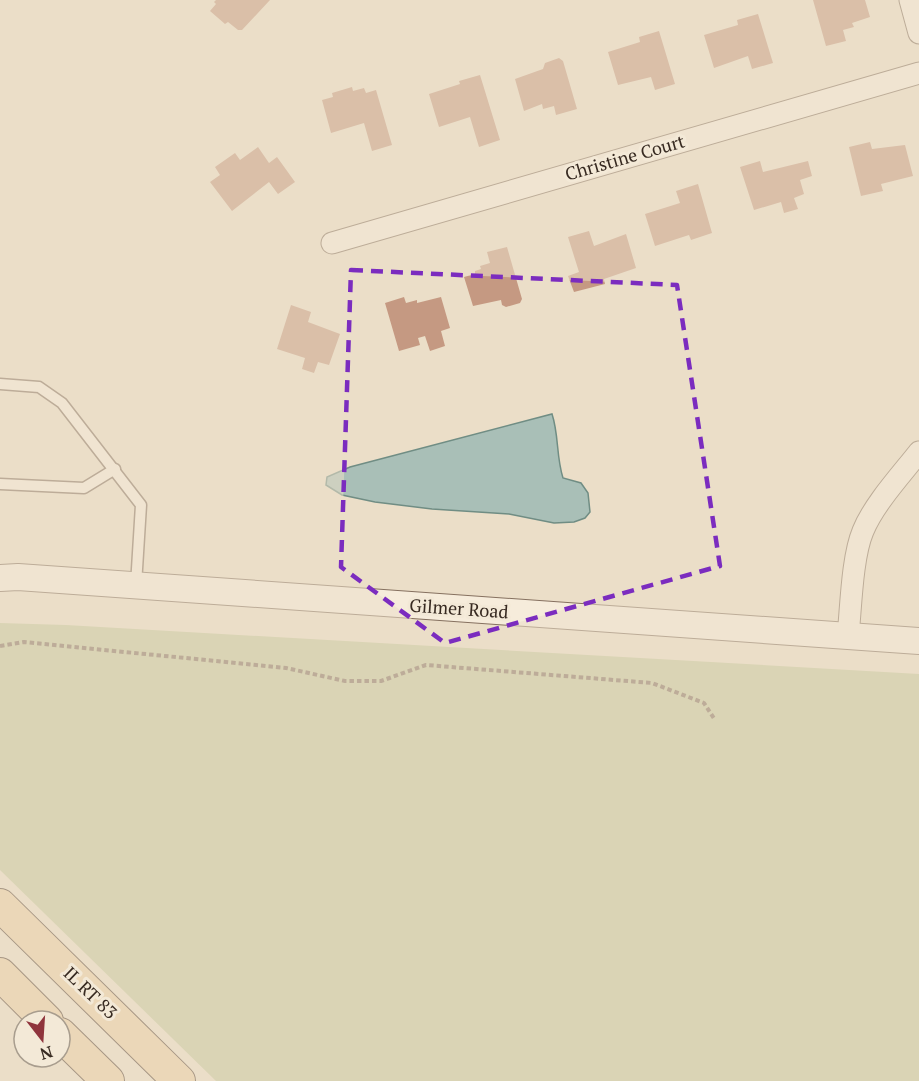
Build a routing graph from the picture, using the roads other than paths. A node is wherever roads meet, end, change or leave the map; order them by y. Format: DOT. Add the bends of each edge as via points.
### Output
graph roads {
  1 [pos="910,0"];
  2 [pos="919,33"];
  3 [pos="919,73"];
  4 [pos="332,243"];
  5 [pos="0,384"];
  6 [pos="919,452"];
  7 [pos="115,469"];
  8 [pos="0,484"];
  9 [pos="0,578"];
  10 [pos="136,585"];
  11 [pos="848,636"];
  12 [pos="919,641"];
  13 [pos="0,905"];
  14 [pos="0,974"];
  15 [pos="35,1009"];
  16 [pos="72,1046"];
  17 [pos="108,1081"];
  18 [pos="179,1081"];
  1 -- 2 [label="street"];
  3 -- 4 [label="street, Christine Court"];
  5 -- 7 [label="lane" via="39,387 62,403"];
  6 -- 11 [label="street" via="862,531"];
  7 -- 8 [label="lane" via="84,488"];
  7 -- 10 [label="lane" via="141,505"];
  9 -- 10 [label="street, Gilmer Road"];
  10 -- 11 [label="street, Gilmer Road"];
  11 -- 12 [label="street, Gilmer Road"];
  13 -- 18 [label="main road, IL RT 83"];
  14 -- 15 [label="main road"];
  16 -- 17 [label="main road"];
}
